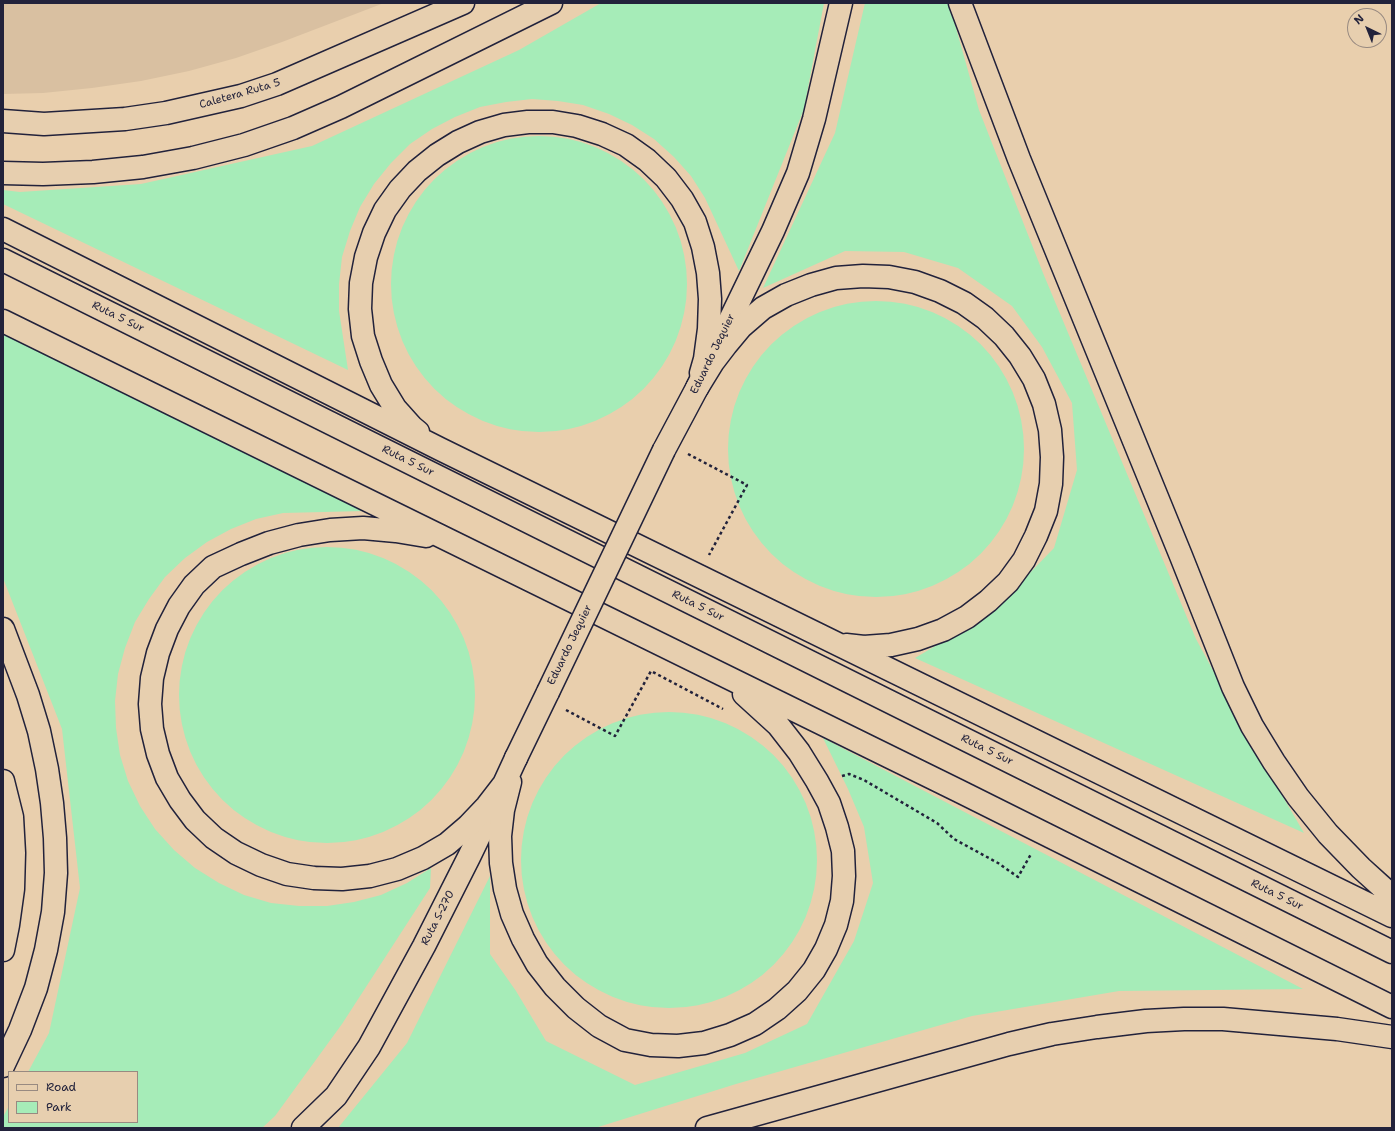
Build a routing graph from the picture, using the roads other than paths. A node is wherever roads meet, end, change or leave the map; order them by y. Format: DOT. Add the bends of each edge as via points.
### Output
graph roads {
  1 [pos="463,3"];
  2 [pos="551,3"];
  3 [pos="841,3"];
  4 [pos="960,3"];
  5 [pos="3,121"];
  6 [pos="3,173"];
  7 [pos="3,229"];
  8 [pos="3,260"];
  9 [pos="3,321"];
  10 [pos="697,388"];
  11 [pos="440,449"];
  12 [pos="449,540"];
  13 [pos="3,629"];
  14 [pos="837,644"];
  15 [pos="711,669"];
  16 [pos="548,692"];
  17 [pos="516,758"];
  18 [pos="3,781"];
  19 [pos="1392,896"];
  20 [pos="1392,916"];
  21 [pos="3,950"];
  22 [pos="1392,952"];
  23 [pos="1392,1007"];
  24 [pos="1392,1037"];
  25 [pos="3,1066"];
  26 [pos="303,1128"];
  27 [pos="707,1128"];
  1 -- 5 [label="main road, Caletera Ruta 5" via="277,84 240,96 166,113 125,119 44,124"];
  2 -- 6 [label="main road" via="341,107 293,128 244,144 193,158 144,167 93,172"];
  3 -- 10 [label="main road, Eduardo Jequier" via="814,119 798,174"];
  4 -- 19 [label="main road" via="1019,158 1233,688 1252,726 1298,797 1328,834"];
  7 -- 11 [label="main road"];
  8 -- 22 [label="main road, Ruta 5 Sur"];
  9 -- 12 [label="main road"];
  10 -- 11 [label="main road" via="708,336 708,272 695,222 682,199 666,178 647,160 626,145 602,134 553,122 504,125 458,142 417,171 400,189 385,210 374,233 361,282 363,336 370,361 381,385 395,408 412,427"];
  10 -- 14 [label="main road" via="726,345 741,327 763,308 811,285 836,278 863,276 915,282 964,303 1004,336 1034,379 1044,404 1050,430 1051,484 1046,511 1036,536 1024,560 1008,582 967,617 918,640 864,647"];
  10 -- 16 [label="main road, Eduardo Jequier, bridge" via="664,450"];
  11 -- 14 [label="main road"];
  12 -- 15 [label="main road"];
  12 -- 17 [label="main road" via="363,528 330,530 270,543 213,567 194,585 179,606 166,629 158,653 152,678 150,704 152,730 158,754 167,778 195,820 214,838 236,853 287,874 342,879 370,876 397,869 447,844 488,806 504,784"];
  13 -- 25 [label="main road" via="39,731 52,803 56,873 53,912 36,988"];
  14 -- 20 [label="main road"];
  15 -- 17 [label="main road" via="757,705 778,725 799,752 829,803 837,826 844,876 842,901 833,931 814,970 777,1010 736,1033 704,1043 678,1046 651,1045 625,1040 593,1021 555,987 523,939 505,889 500,836"];
  15 -- 23 [label="main road"];
  16 -- 17 [label="main road, Ruta S-270"];
  17 -- 26 [label="main road, Ruta S-270" via="469,857 369,1047 336,1096"];
  18 -- 21 [label="main road" via="12,817 14,853 13,889"];
  24 -- 27 [label="main road" via="1337,1029 1223,1019 1146,1021 1097,1027 1009,1044"];
}
